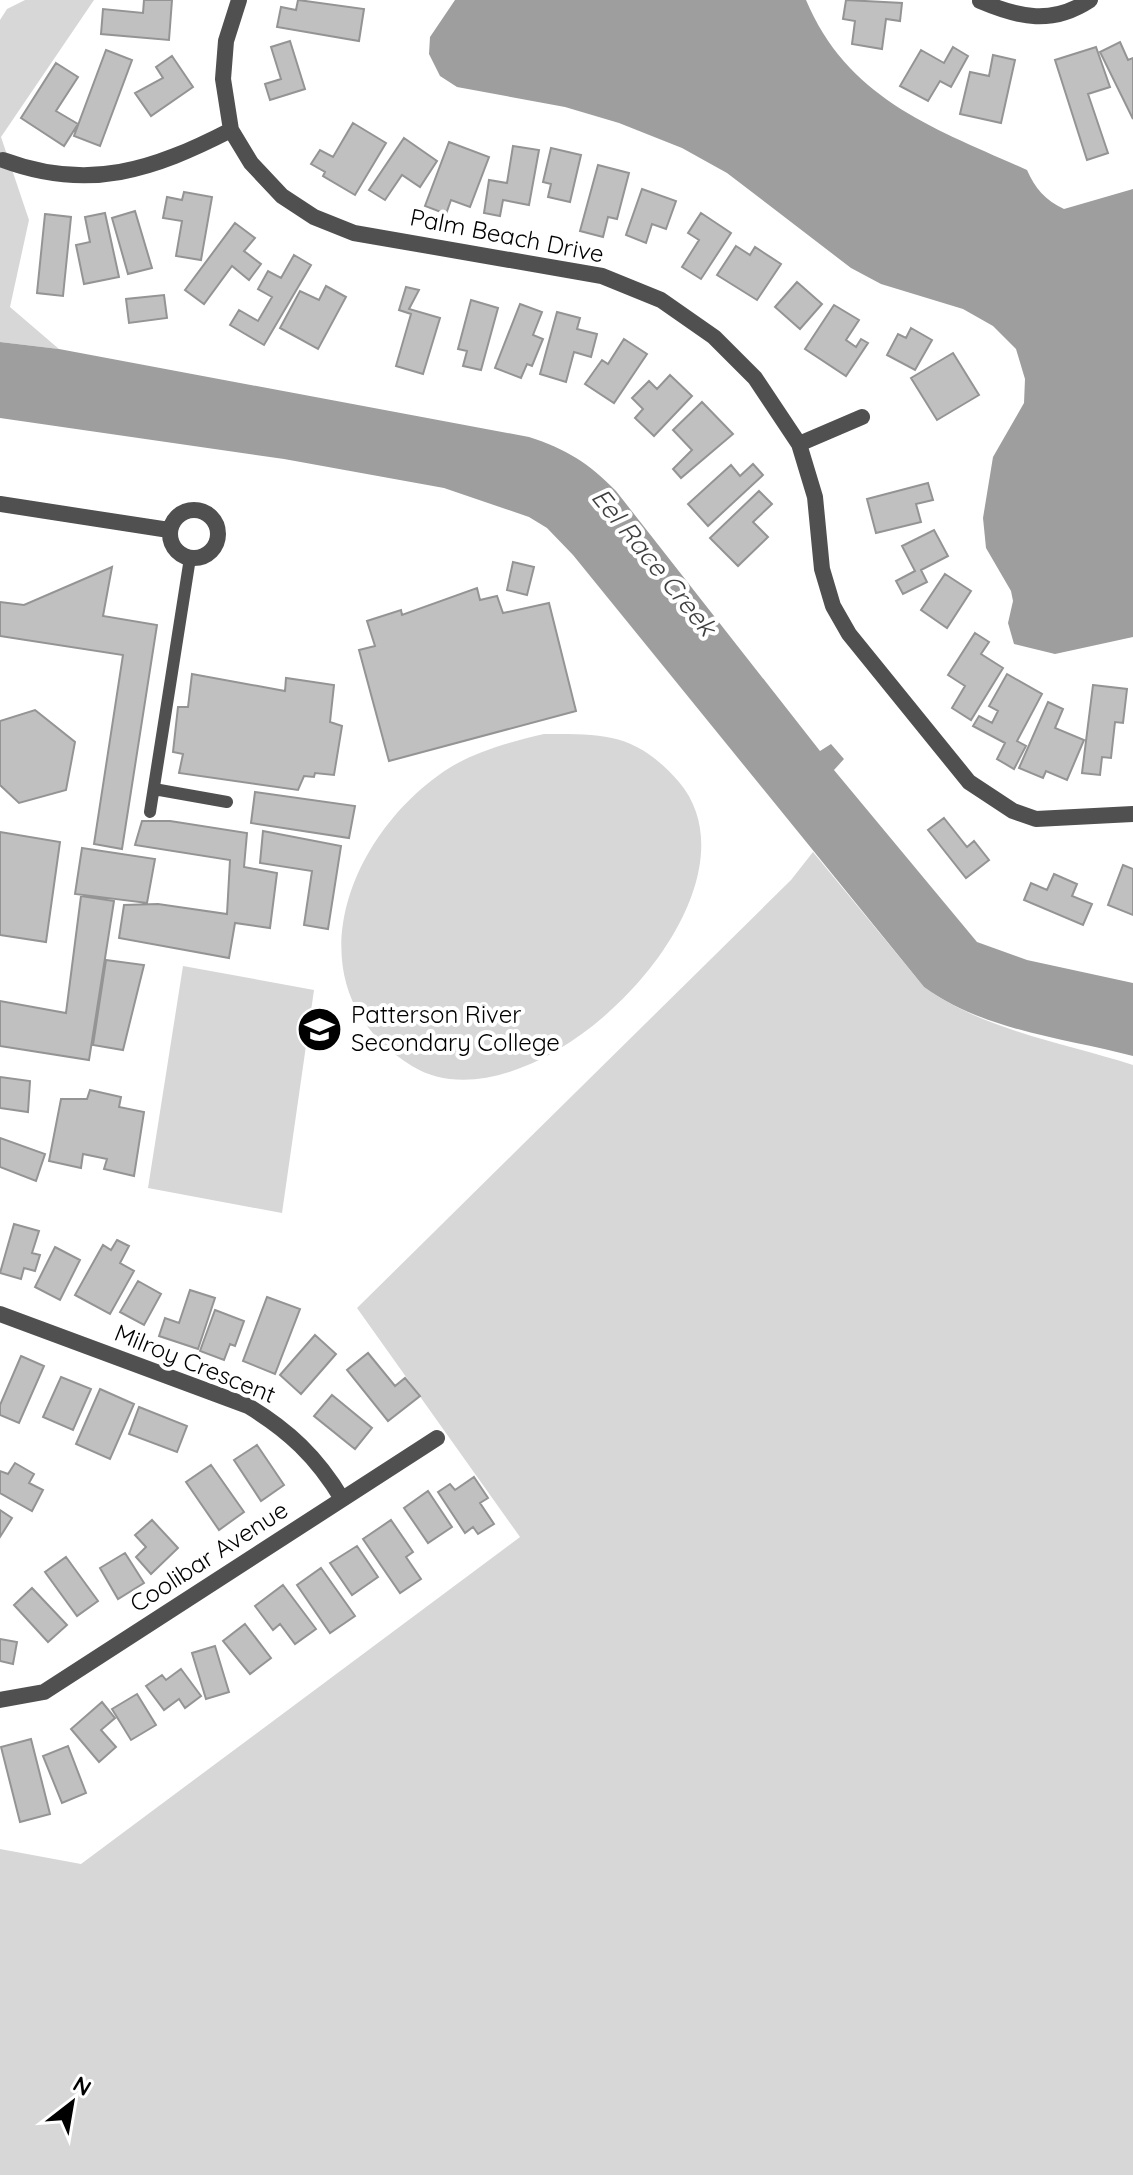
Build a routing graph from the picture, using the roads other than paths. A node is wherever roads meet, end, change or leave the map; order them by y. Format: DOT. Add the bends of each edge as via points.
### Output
graph roads {
  1 [pos="239,0"];
  2 [pos="1090,0"];
  3 [pos="980,1"];
  4 [pos="231,130"];
  5 [pos="3,160"];
  6 [pos="862,417"];
  7 [pos="799,444"];
  8 [pos="0,504"];
  9 [pos="169,530"];
  10 [pos="190,558"];
  11 [pos="154,789"];
  12 [pos="227,802"];
  13 [pos="150,812"];
  14 [pos="1133,814"];
  15 [pos="0,1314"];
  16 [pos="437,1438"];
  17 [pos="342,1499"];
  18 [pos="0,1700"];
  1 -- 4 [label="street, Palm Beach Drive" via="226,41 223,79"];
  2 -- 3 [label="street" via="1051,18 1014,16"];
  4 -- 5 [label="street" via="164,163 106,176 55,176"];
  4 -- 7 [label="street, Palm Beach Drive" via="251,163 282,196 314,217 354,233 602,276 661,300 714,337 755,378"];
  6 -- 7 [label="street"];
  7 -- 14 [label="street, Palm Beach Drive" via="815,497 822,569 833,606 849,634 969,782 1013,811 1036,819"];
  8 -- 9 [label="street"];
  9 -- 10 [label="street" via="174,549"];
  9 -- 10 [label="street" via="175,517 187,510 204,512 214,520 218,533 213,549"];
  10 -- 11 [label="lane"];
  11 -- 12 [label="lane"];
  11 -- 13 [label="lane"];
  15 -- 17 [label="street, Milroy Crescent" via="248,1406 311,1453"];
  16 -- 17 [label="street, Coolibar Avenue"];
  17 -- 18 [label="street, Coolibar Avenue" via="44,1692"];
}
